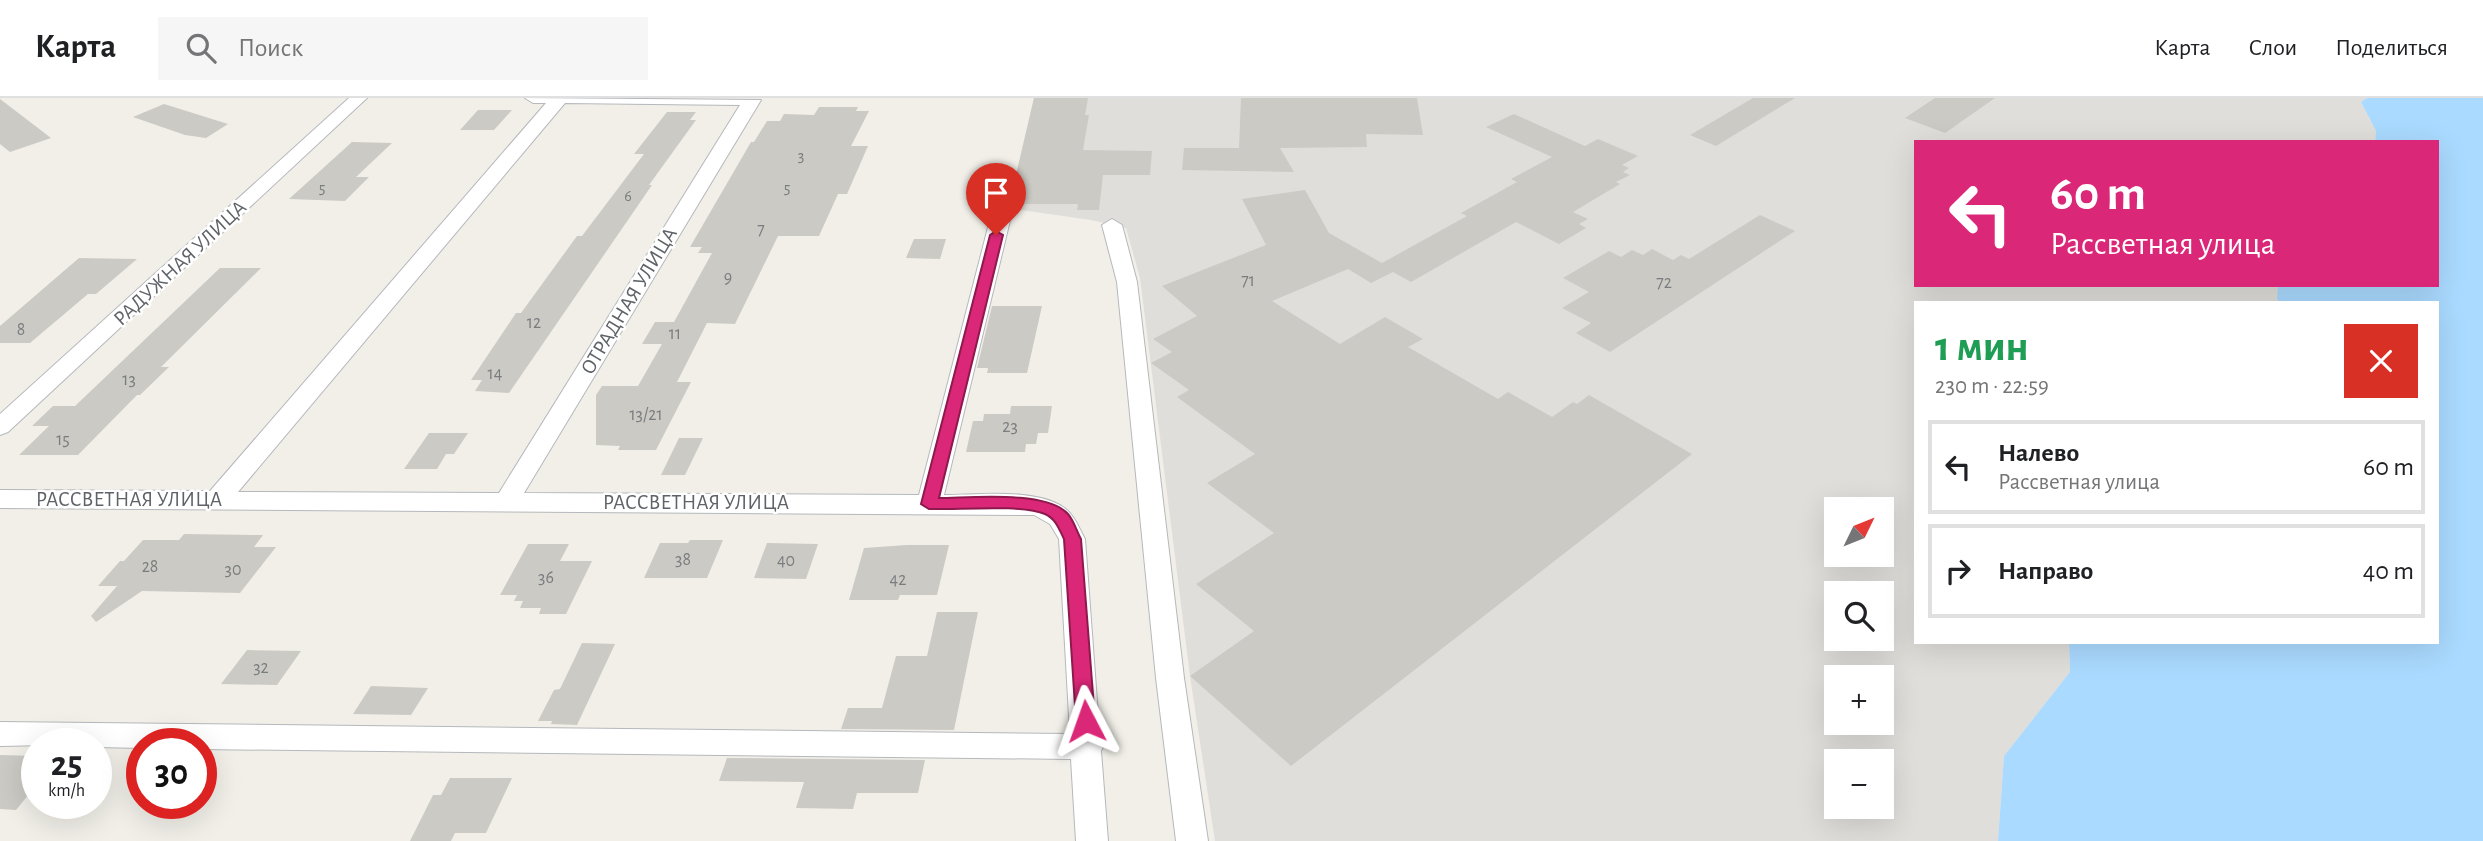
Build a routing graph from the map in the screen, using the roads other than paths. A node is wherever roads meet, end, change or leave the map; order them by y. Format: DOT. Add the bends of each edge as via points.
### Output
graph roads {
  1 [pos="359,98"];
  2 [pos="533,98"];
  3 [pos="560,98"];
  4 [pos="1003,208"];
  5 [pos="1112,225"];
  6 [pos="0,427"];
  7 [pos="0,499"];
  8 [pos="217,500"];
  9 [pos="507,501"];
  10 [pos="929,504"];
  11 [pos="0,734"];
  12 [pos="1088,747"];
  13 [pos="1092,841"];
  14 [pos="1192,841"];
  1 -- 6 [label="street, РАДУЖНАЯ УЛИЦА"];
  2 -- 3 [label="street"];
  3 -- 8 [label="street"];
  3 -- 9 [label="street, ОТРАДНАЯ УЛИЦА" via="752,100"];
  4 -- 10 [label="street"];
  5 -- 14 [label="street" via="1127,282"];
  7 -- 8 [label="street, РАССВЕТНАЯ УЛИЦА"];
  8 -- 9 [label="street, РАССВЕТНАЯ УЛИЦА"];
  9 -- 10 [label="street, РАССВЕТНАЯ УЛИЦА"];
  10 -- 12 [label="street, РАССВЕТНАЯ УЛИЦА" via="1024,504 1049,509 1063,518 1072,539"];
  11 -- 12 [label="street"];
  12 -- 13 [label="street, РАССВЕТНАЯ УЛИЦА"];
}
